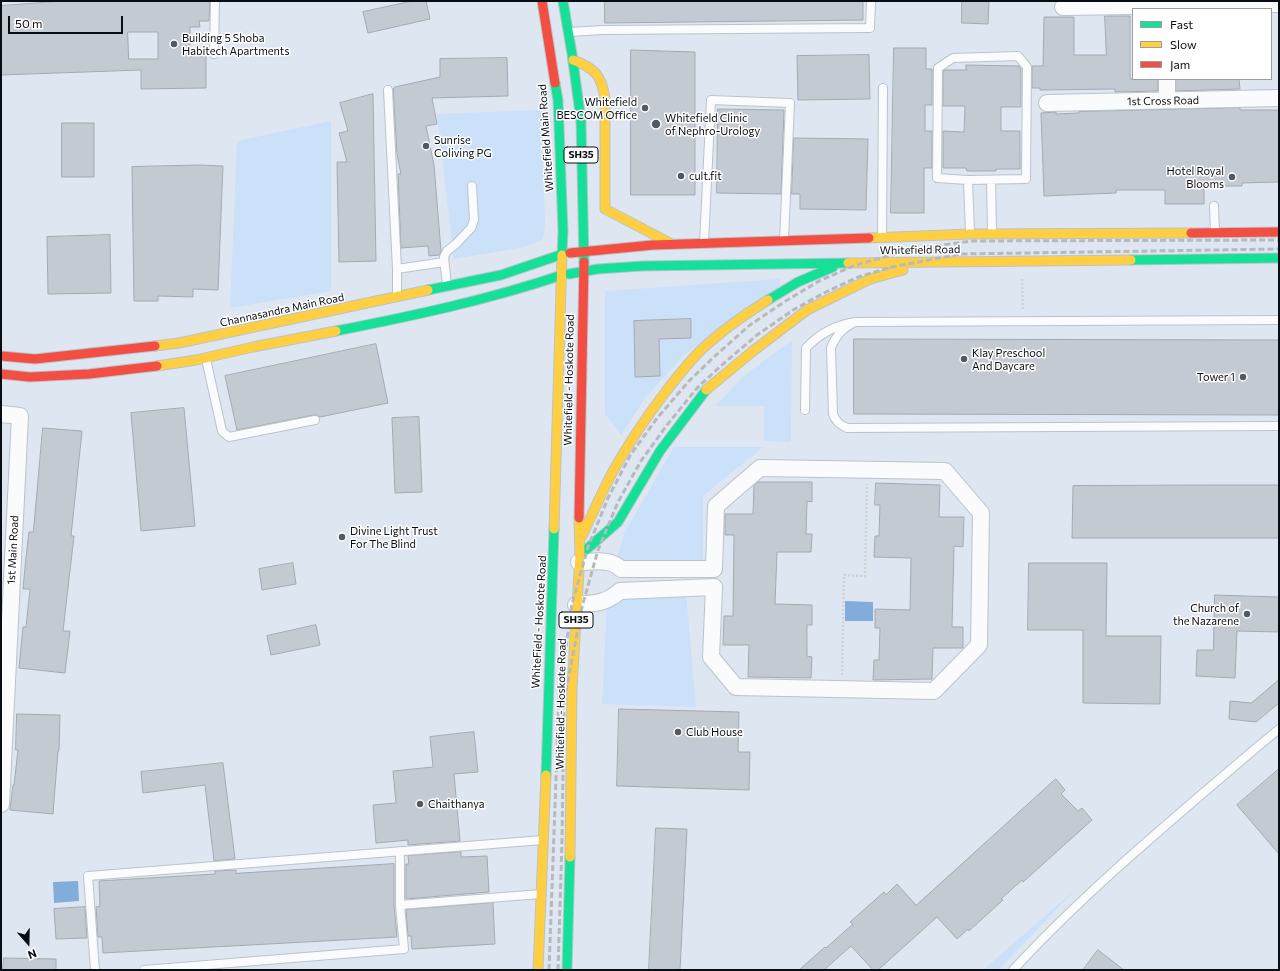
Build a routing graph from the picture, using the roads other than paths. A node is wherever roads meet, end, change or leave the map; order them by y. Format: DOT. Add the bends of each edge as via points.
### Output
graph roads {
  1 [pos="215,1"];
  2 [pos="542,1"];
  3 [pos="563,1"];
  4 [pos="871,1"];
  5 [pos="1279,4"];
  6 [pos="1166,5"];
  7 [pos="1063,7"];
  8 [pos="568,32"];
  9 [pos="214,54"];
  10 [pos="572,60"];
  11 [pos="1167,80"];
  12 [pos="883,88"];
  13 [pos="388,90"];
  14 [pos="1279,98"];
  15 [pos="1167,100"];
  16 [pos="1047,103"];
  17 [pos="968,180"];
  18 [pos="991,180"];
  19 [pos="472,186"];
  20 [pos="1214,206"];
  21 [pos="1215,232"];
  22 [pos="1279,232"];
  23 [pos="970,234"];
  24 [pos="992,234"];
  25 [pos="882,238"];
  26 [pos="784,241"];
  27 [pos="670,243"];
  28 [pos="704,244"];
  29 [pos="584,251"];
  30 [pos="563,254"];
  31 [pos="1279,258"];
  32 [pos="937,261"];
  33 [pos="444,262"];
  34 [pos="850,262"];
  35 [pos="397,269"];
  36 [pos="583,271"];
  37 [pos="562,275"];
  38 [pos="447,287"];
  39 [pos="397,298"];
  40 [pos="1279,320"];
  41 [pos="855,322"];
  42 [pos="1,356"];
  43 [pos="206,358"];
  44 [pos="35,359"];
  45 [pos="1,374"];
  46 [pos="30,377"];
  47 [pos="805,410"];
  48 [pos="1,414"];
  49 [pos="315,420"];
  50 [pos="1279,426"];
  51 [pos="579,542"];
  52 [pos="7,544"];
  53 [pos="580,559"];
  54 [pos="621,569"];
  55 [pos="714,570"];
  56 [pos="714,587"];
  57 [pos="620,591"];
  58 [pos="576,604"];
  59 [pos="4,685"];
  60 [pos="1279,729"];
  61 [pos="1,804"];
  62 [pos="544,840"];
  63 [pos="400,851"];
  64 [pos="541,894"];
  65 [pos="400,905"];
  66 [pos="95,970"];
  67 [pos="144,970"];
  68 [pos="538,970"];
  69 [pos="567,970"];
  70 [pos="1013,970"];
  1 -- 9 [label="lane"];
  2 -- 30 [label="main road, Whitefield Main Road / SH35" via="558,100"];
  3 -- 8 [label="main road, SH35"];
  4 -- 8 [label="lane" via="870,28"];
  5 -- 6 [label="street"];
  6 -- 7 [label="street"];
  8 -- 10 [label="main road, SH35"];
  10 -- 27 [label="main road" via="586,64 597,74 604,86 605,209"];
  10 -- 29 [label="main road, SH35" via="581,121"];
  11 -- 15 [label="street"];
  12 -- 25 [label="lane"];
  13 -- 35 [label="lane"];
  14 -- 15 [label="street, 1st Cross Road"];
  15 -- 16 [label="street, 1st Cross Road"];
  17 -- 18 [label="lane"];
  17 -- 18 [label="lane" via="937,178 938,68 953,58 1018,56 1027,68 1026,179"];
  17 -- 23 [label="lane"];
  18 -- 24 [label="lane"];
  19 -- 33 [label="lane" via="474,220 471,228 447,251"];
  20 -- 21 [label="lane"];
  21 -- 22 [label="main road, Whitefield Road"];
  21 -- 24 [label="main road, Whitefield Road" via="1111,237"];
  23 -- 24 [label="main road, Whitefield Road"];
  23 -- 25 [label="main road, Whitefield Road"];
  25 -- 26 [label="main road, Whitefield Road"];
  26 -- 28 [label="main road, Whitefield Road"];
  26 -- 28 [label="lane" via="790,103 711,100"];
  27 -- 28 [label="main road, Whitefield Road"];
  27 -- 29 [label="main road, Whitefield Road"];
  29 -- 30 [label="main road, Whitefield Road"];
  29 -- 36 [label="main road, SH35"];
  30 -- 37 [label="main road, Whitefield Main Road / SH35"];
  30 -- 38 [label="main road, Channasandra Main Road" via="501,275"];
  31 -- 32 [label="main road, Whitefield Road" via="1147,256"];
  32 -- 34 [label="main road, Whitefield Road"];
  32 -- 53 [label="main road" via="870,279 807,310 746,356 704,392 660,451 618,522"];
  33 -- 35 [label="lane"];
  33 -- 38 [label="lane"];
  34 -- 36 [label="main road, Whitefield Road" via="685,265"];
  34 -- 51 [label="main road" via="818,272 790,286 746,314 691,360 656,403 624,453"];
  35 -- 39 [label="lane"];
  36 -- 37 [label="main road, Whitefield Road"];
  36 -- 51 [label="main road, Whitefield - Hoskote Road / SH35"];
  37 -- 43 [label="main road" via="404,318"];
  37 -- 62 [label="main road, WhiteField - Hoskote Road / SH35"];
  38 -- 39 [label="main road, Channasandra Main Road"];
  39 -- 44 [label="main road, Channasandra Main Road" via="179,344"];
  40 -- 41 [label="lane"];
  41 -- 47 [label="lane" via="828,330 806,348"];
  41 -- 50 [label="lane" via="840,332 831,348 833,414 837,422 847,428"];
  42 -- 44 [label="main road, Channasandra Main Road"];
  43 -- 46 [label="main road" via="136,369"];
  43 -- 49 [label="lane" via="222,431 229,437"];
  44 -- 46 [label="main road"];
  45 -- 46 [label="main road"];
  48 -- 52 [label="street, 1st Main Road" via="20,416"];
  51 -- 53 [label="main road, Whitefield - Hoskote Road / SH35"];
  52 -- 59 [label="street, 1st Main Road"];
  53 -- 54 [label="street" via="608,562"];
  53 -- 58 [label="main road, Whitefield - Hoskote Road / SH35"];
  54 -- 55 [label="street"];
  54 -- 57 [label="street"];
  55 -- 56 [label="street"];
  55 -- 56 [label="street" via="716,506 760,468 945,471 980,512 979,645 934,691 736,687 711,658"];
  56 -- 57 [label="street"];
  57 -- 58 [label="street" via="602,602"];
  58 -- 69 [label="main road, Whitefield - Hoskote Road / SH35"];
  59 -- 61 [label="street, 1st Main Road"];
  60 -- 70 [label="lane" via="1108,875"];
  62 -- 63 [label="lane"];
  62 -- 64 [label="main road, WhiteField - Hoskote Road / SH35"];
  63 -- 65 [label="lane"];
  63 -- 66 [label="lane" via="88,876"];
  64 -- 65 [label="lane"];
  64 -- 68 [label="main road, WhiteField - Hoskote Road / SH35"];
  65 -- 67 [label="lane" via="404,949"];
}
